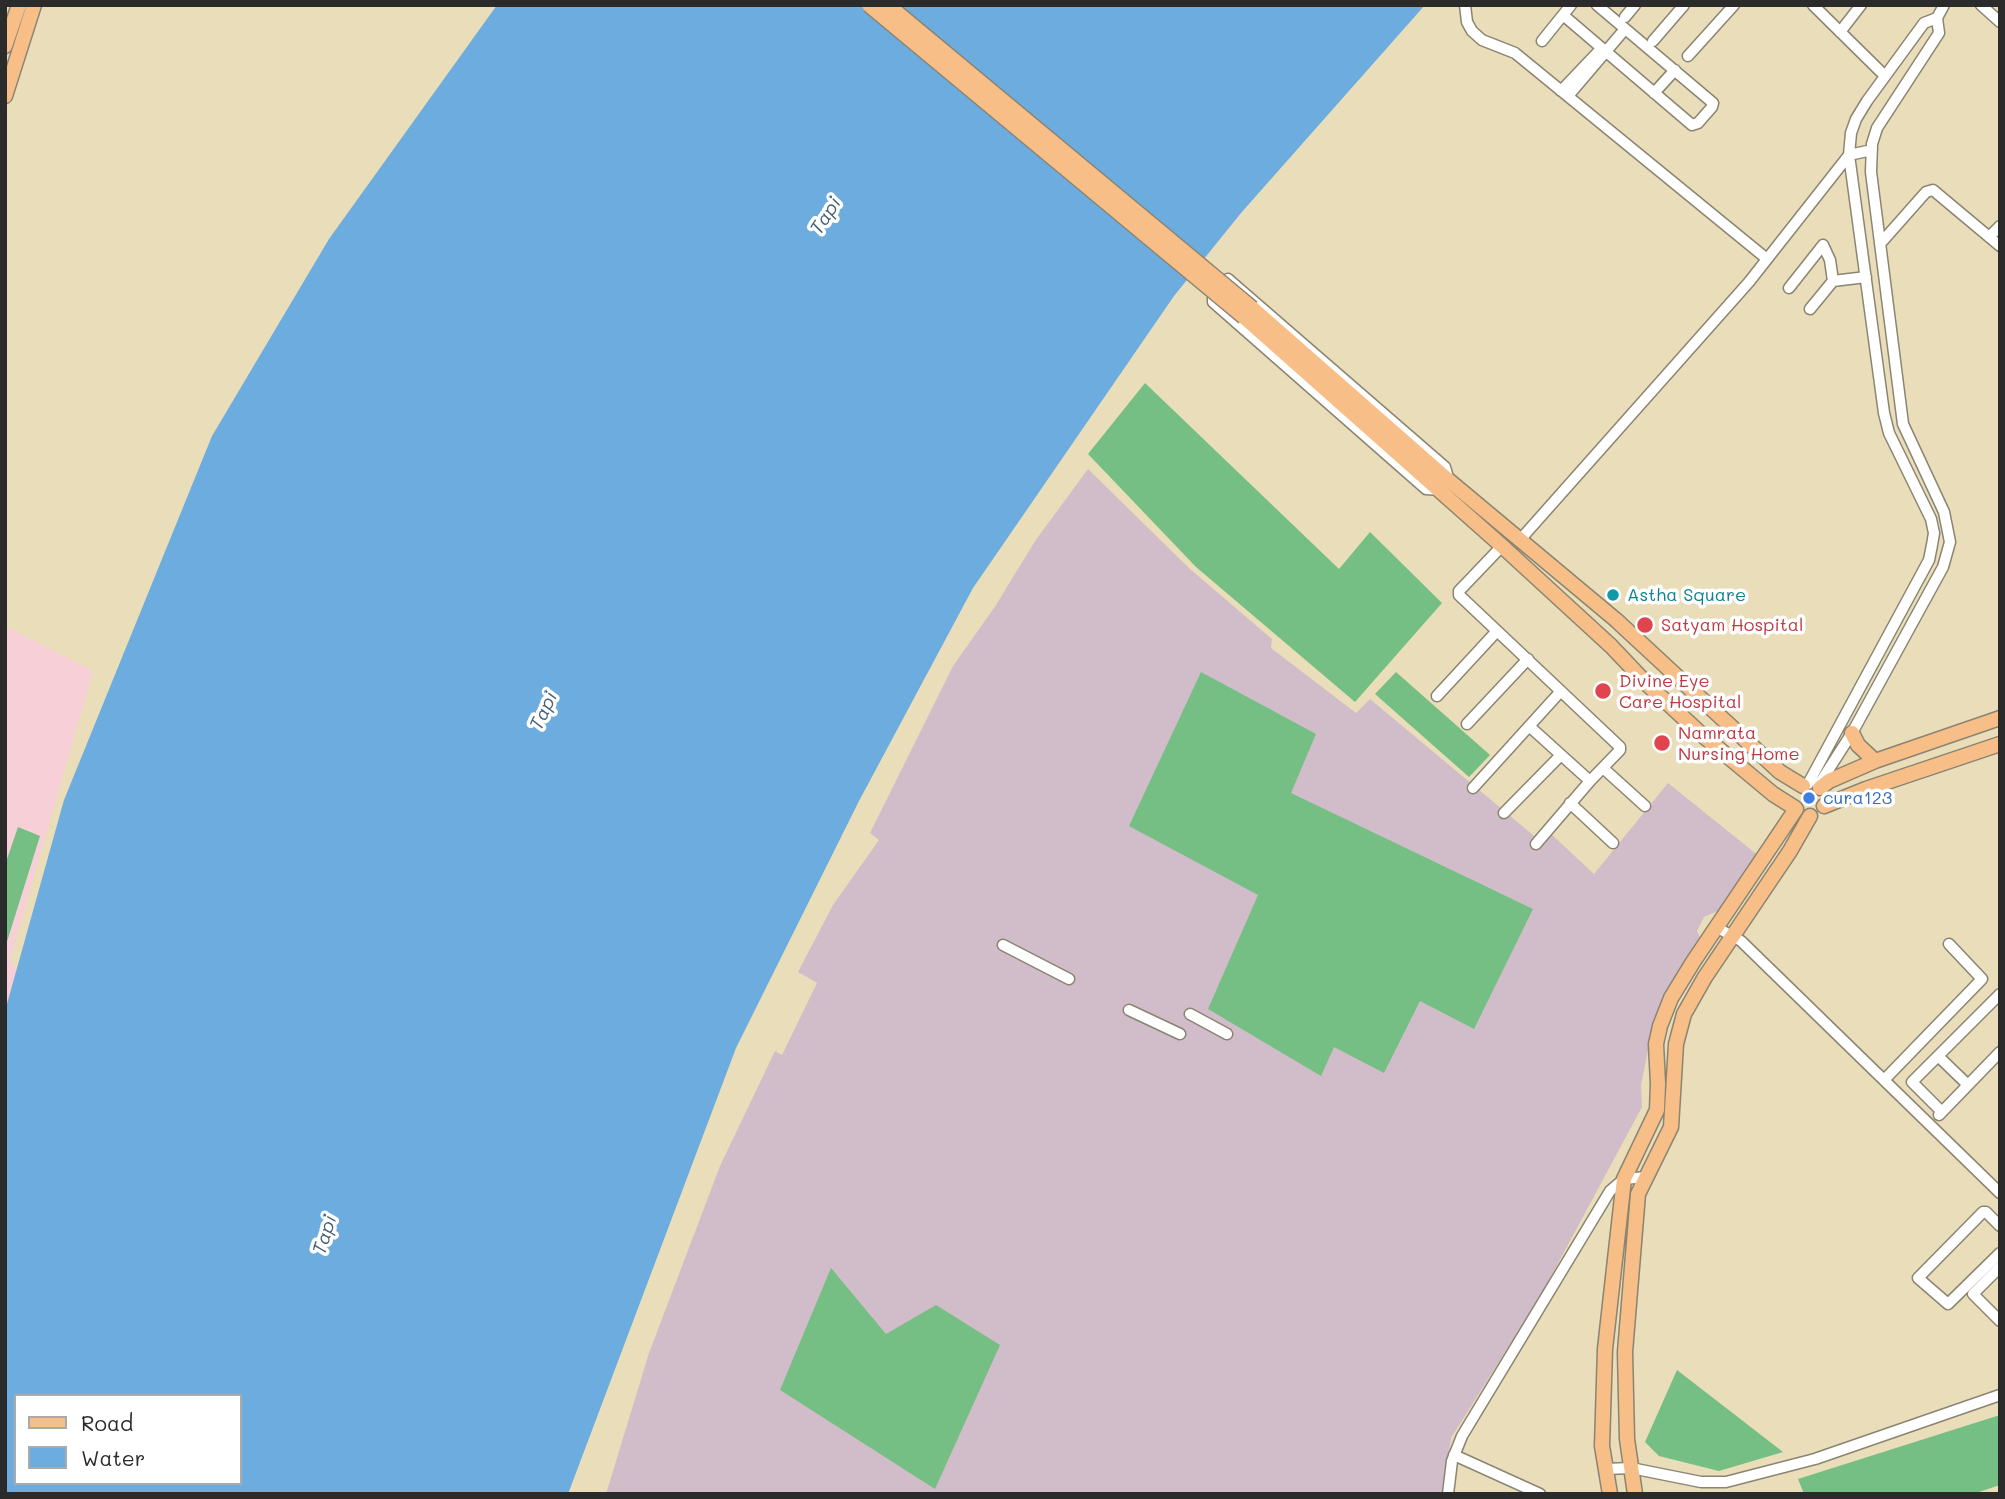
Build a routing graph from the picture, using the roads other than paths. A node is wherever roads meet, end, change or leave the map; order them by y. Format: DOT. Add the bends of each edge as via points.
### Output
graph roads {
  1 [pos="11,5"];
  2 [pos="19,5"];
  3 [pos="34,5"];
  4 [pos="869,5"];
  5 [pos="888,5"];
  6 [pos="1465,5"];
  7 [pos="1572,5"];
  8 [pos="1597,5"];
  9 [pos="1635,5"];
  10 [pos="1684,5"];
  11 [pos="1734,5"];
  12 [pos="1861,5"];
  13 [pos="1944,5"];
  14 [pos="1981,5"];
  15 [pos="1815,6"];
  16 [pos="1563,15"];
  17 [pos="1625,17"];
  18 [pos="1937,18"];
  19 [pos="2000,22"];
  20 [pos="5,23"];
  21 [pos="1625,29"];
  22 [pos="1840,32"];
  23 [pos="1542,41"];
  24 [pos="1653,41"];
  25 [pos="5,47"];
  26 [pos="1606,48"];
  27 [pos="1688,56"];
  28 [pos="1675,70"];
  29 [pos="1884,75"];
  30 [pos="1654,93"];
  31 [pos="1564,94"];
  32 [pos="5,96"];
  33 [pos="1872,150"];
  34 [pos="1849,155"];
  35 [pos="2000,226"];
  36 [pos="1989,237"];
  37 [pos="1880,244"];
  38 [pos="2000,247"];
  39 [pos="1767,259"];
  40 [pos="1866,277"];
  41 [pos="1833,281"];
  42 [pos="1789,288"];
  43 [pos="1810,309"];
  44 [pos="1248,312"];
  45 [pos="1445,486"];
  46 [pos="1520,541"];
  47 [pos="1505,549"];
  48 [pos="1497,631"];
  49 [pos="1528,659"];
  50 [pos="1867,676"];
  51 [pos="1880,682"];
  52 [pos="1562,691"];
  53 [pos="1437,696"];
  54 [pos="2000,718"];
  55 [pos="1467,723"];
  56 [pos="1529,726"];
  57 [pos="1852,733"];
  58 [pos="2000,744"];
  59 [pos="1561,755"];
  60 [pos="1875,761"];
  61 [pos="1603,768"];
  62 [pos="1590,781"];
  63 [pos="1812,786"];
  64 [pos="1473,788"];
  65 [pos="1570,803"];
  66 [pos="1645,806"];
  67 [pos="1824,806"];
  68 [pos="1800,811"];
  69 [pos="1504,813"];
  70 [pos="1614,843"];
  71 [pos="1536,844"];
  72 [pos="1716,928"];
  73 [pos="1735,936"];
  74 [pos="1949,944"];
  75 [pos="1003,945"];
  76 [pos="1069,979"];
  77 [pos="2000,994"];
  78 [pos="1129,1010"];
  79 [pos="1190,1014"];
  80 [pos="1180,1034"];
  81 [pos="1227,1034"];
  82 [pos="2000,1052"];
  83 [pos="1938,1056"];
  84 [pos="1885,1079"];
  85 [pos="1968,1085"];
  86 [pos="1941,1112"];
  87 [pos="1930,1124"];
  88 [pos="1646,1177"];
  89 [pos="1624,1179"];
  90 [pos="1997,1185"];
  91 [pos="2000,1226"];
  92 [pos="2000,1254"];
  93 [pos="2000,1267"];
  94 [pos="2000,1321"];
  95 [pos="2000,1395"];
  96 [pos="1454,1455"];
  97 [pos="1631,1468"];
  98 [pos="1606,1469"];
  99 [pos="1448,1494"];
  100 [pos="1540,1494"];
  101 [pos="1610,1494"];
  102 [pos="1635,1494"];
  1 -- 20 [label="main road"];
  2 -- 25 [label="main road"];
  3 -- 32 [label="main road"];
  4 -- 44 [label="main road, bridge"];
  5 -- 44 [label="main road, bridge"];
  6 -- 31 [label="street" via="1467,22 1482,40 1515,53"];
  7 -- 16 [label="street"];
  8 -- 21 [label="street"];
  9 -- 17 [label="street"];
  10 -- 24 [label="street"];
  11 -- 27 [label="street"];
  12 -- 22 [label="street"];
  13 -- 18 [label="street"];
  14 -- 19 [label="street"];
  15 -- 22 [label="street"];
  16 -- 23 [label="street"];
  16 -- 26 [label="street"];
  18 -- 29 [label="street" via="1924,23"];
  18 -- 33 [label="street" via="1939,33 1877,128"];
  21 -- 26 [label="street"];
  21 -- 28 [label="street"];
  22 -- 29 [label="street"];
  26 -- 30 [label="street"];
  26 -- 31 [label="street"];
  28 -- 30 [label="street"];
  28 -- 30 [label="street" via="1714,105 1698,123 1692,125"];
  29 -- 34 [label="street" via="1856,119"];
  31 -- 39 [label="street"];
  33 -- 34 [label="street"];
  33 -- 37 [label="street"];
  34 -- 39 [label="street"];
  34 -- 40 [label="street"];
  35 -- 36 [label="street"];
  36 -- 37 [label="street" via="1930,190"];
  36 -- 38 [label="street"];
  37 -- 51 [label="street" via="1903,424 1944,512 1950,542 1943,567"];
  39 -- 46 [label="street"];
  40 -- 41 [label="street"];
  40 -- 50 [label="street" via="1886,424 1934,533 1929,560"];
  41 -- 42 [label="street" via="1822,245"];
  41 -- 43 [label="street"];
  44 -- 45 [label="main road"];
  45 -- 45 [label="street" via="1445,467 1228,279 1213,302 1426,489"];
  45 -- 46 [label="main road"];
  45 -- 47 [label="main road"];
  46 -- 47 [label="main road"];
  46 -- 63 [label="main road" via="1616,620 1780,772"];
  47 -- 48 [label="street" via="1459,593"];
  47 -- 68 [label="main road" via="1701,734"];
  48 -- 49 [label="street"];
  48 -- 53 [label="street"];
  49 -- 52 [label="street"];
  49 -- 55 [label="street"];
  50 -- 51 [label="street"];
  50 -- 63 [label="street"];
  51 -- 57 [label="street"];
  52 -- 56 [label="street"];
  52 -- 61 [label="street" via="1618,744 1620,750"];
  54 -- 60 [label="main road"];
  56 -- 59 [label="street"];
  56 -- 64 [label="street"];
  57 -- 60 [label="main road" via="1858,746"];
  57 -- 63 [label="street"];
  58 -- 67 [label="main road"];
  59 -- 62 [label="street"];
  59 -- 69 [label="street"];
  60 -- 63 [label="main road"];
  61 -- 62 [label="street"];
  61 -- 66 [label="street"];
  62 -- 65 [label="street"];
  63 -- 67 [label="main road" via="1824,795"];
  63 -- 68 [label="main road" via="1794,798"];
  65 -- 70 [label="street"];
  65 -- 71 [label="street"];
  67 -- 68 [label="main road" via="1818,814"];
  68 -- 72 [label="main road"];
  68 -- 73 [label="main road" via="1790,851"];
  72 -- 73 [label="street"];
  72 -- 89 [label="main road" via="1671,998 1660,1026 1657,1110"];
  73 -- 84 [label="street"];
  73 -- 88 [label="main road" via="1684,1014 1676,1044 1671,1126"];
  74 -- 84 [label="street" via="1982,979"];
  75 -- 76 [label="street"];
  77 -- 83 [label="street"];
  78 -- 80 [label="street"];
  79 -- 81 [label="street"];
  82 -- 85 [label="street"];
  83 -- 85 [label="street"];
  83 -- 86 [label="street" via="1912,1084"];
  84 -- 87 [label="street"];
  85 -- 86 [label="street"];
  86 -- 87 [label="street"];
  87 -- 90 [label="street"];
  88 -- 89 [label="street"];
  88 -- 97 [label="main road" via="1638,1194 1626,1352"];
  89 -- 96 [label="street" via="1611,1191"];
  89 -- 98 [label="main road" via="1605,1349 1602,1446"];
  91 -- 92 [label="street" via="1983,1212 1918,1278 1948,1304"];
  93 -- 94 [label="street" via="1973,1294"];
  95 -- 97 [label="street" via="1815,1459 1726,1482 1701,1482"];
  96 -- 99 [label="street"];
  96 -- 100 [label="street"];
  97 -- 98 [label="street"];
  97 -- 102 [label="main road"];
  98 -- 101 [label="main road"];
}
